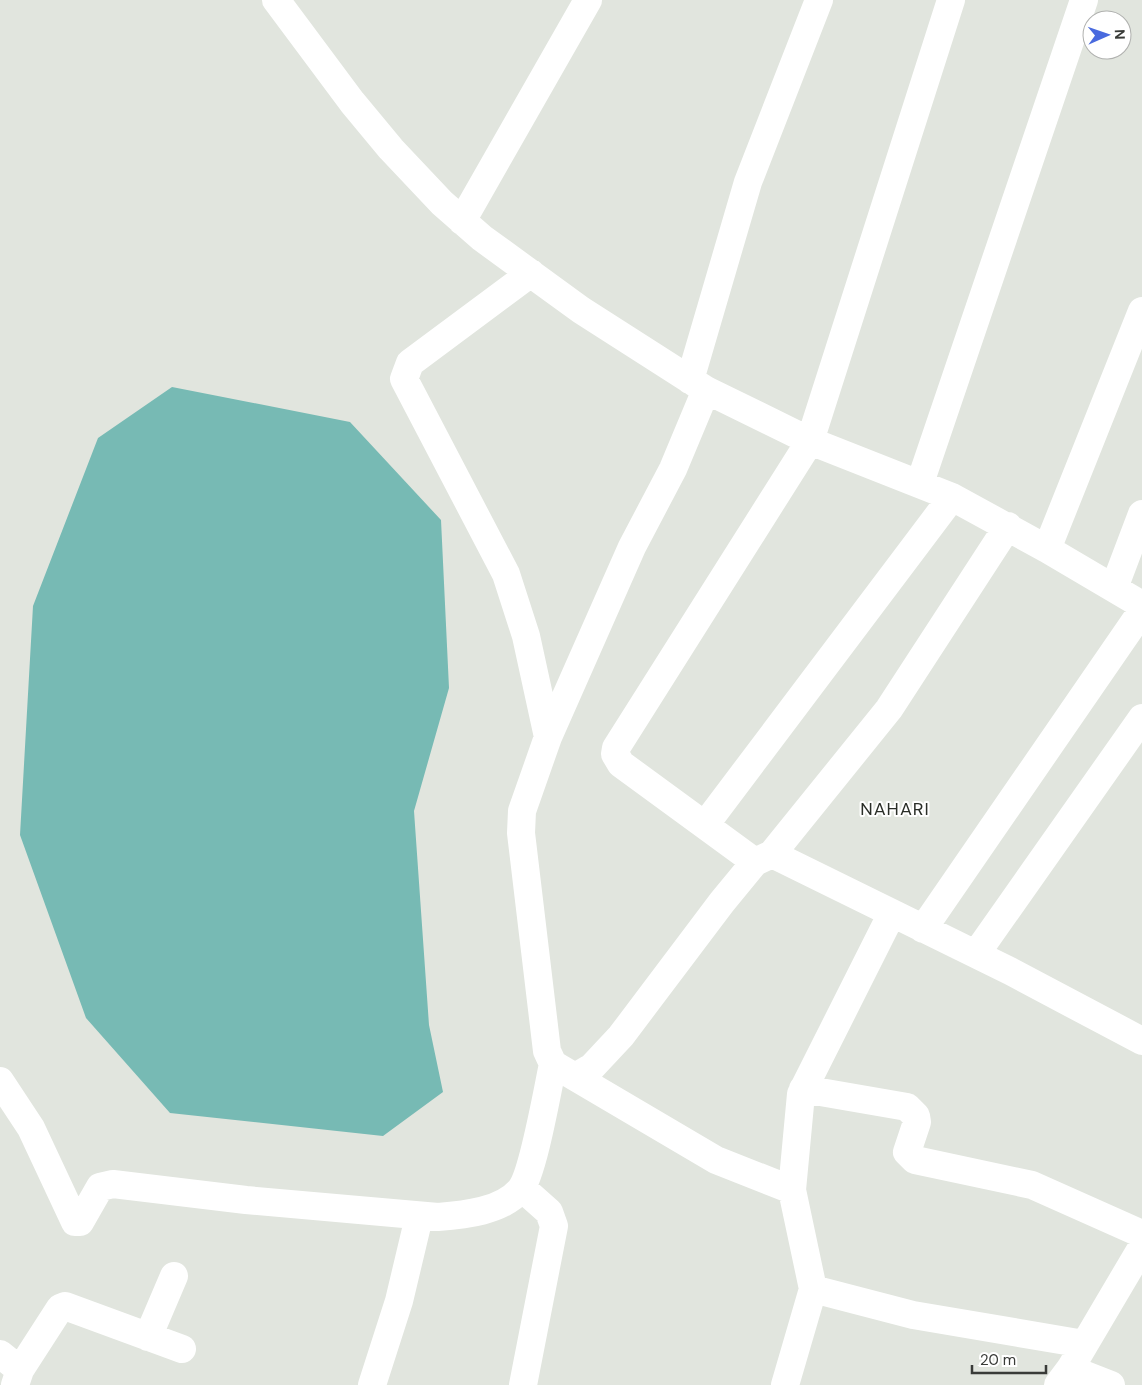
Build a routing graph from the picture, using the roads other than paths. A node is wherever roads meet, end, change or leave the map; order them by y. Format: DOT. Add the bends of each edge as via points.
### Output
graph roads {
  1 [pos="276,0"];
  2 [pos="588,0"];
  3 [pos="819,0"];
  4 [pos="952,0"];
  5 [pos="1084,0"];
  6 [pos="462,221"];
  7 [pos="531,273"];
  8 [pos="1142,311"];
  9 [pos="698,385"];
  10 [pos="810,441"];
  11 [pos="920,483"];
  12 [pos="952,497"];
  13 [pos="1142,514"];
  14 [pos="1008,526"];
  15 [pos="1137,548"];
  16 [pos="1048,549"];
  17 [pos="1114,588"];
  18 [pos="1142,605"];
  19 [pos="1142,610"];
  20 [pos="1142,718"];
  21 [pos="548,737"];
  22 [pos="705,825"];
  23 [pos="764,858"];
  24 [pos="892,913"];
  25 [pos="924,929"];
  26 [pos="976,954"];
  27 [pos="1142,1041"];
  28 [pos="564,1071"];
  29 [pos="0,1081"];
  30 [pos="803,1089"];
  31 [pos="522,1188"];
  32 [pos="792,1190"];
  33 [pos="419,1217"];
  34 [pos="1142,1234"];
  35 [pos="1142,1247"];
  36 [pos="174,1276"];
  37 [pos="813,1289"];
  38 [pos="148,1337"];
  39 [pos="1084,1344"];
  40 [pos="182,1349"];
  41 [pos="12,1370"];
  42 [pos="1064,1377"];
  43 [pos="372,1385"];
  44 [pos="523,1385"];
  45 [pos="785,1385"];
  46 [pos="1111,1385"];
  1 -- 6 [label="street" via="352,102"];
  2 -- 6 [label="street"];
  3 -- 9 [label="street" via="748,182"];
  4 -- 10 [label="street"];
  5 -- 11 [label="street"];
  6 -- 7 [label="street"];
  7 -- 9 [label="street" via="581,310"];
  7 -- 21 [label="street" via="410,363 404,379 506,574 526,636"];
  8 -- 16 [label="street"];
  9 -- 10 [label="street"];
  9 -- 21 [label="street" via="673,469 632,547"];
  10 -- 11 [label="street"];
  10 -- 22 [label="street" via="616,748 617,760 621,764"];
  11 -- 12 [label="street"];
  12 -- 14 [label="street"];
  12 -- 22 [label="street"];
  13 -- 15 [label="street"];
  14 -- 16 [label="street"];
  14 -- 23 [label="street" via="889,709"];
  15 -- 17 [label="street"];
  16 -- 17 [label="street"];
  17 -- 18 [label="street"];
  19 -- 25 [label="street"];
  20 -- 26 [label="street"];
  21 -- 28 [label="street" via="522,811 521,833 547,1051"];
  22 -- 23 [label="street"];
  23 -- 24 [label="street"];
  23 -- 28 [label="street" via="722,902 621,1036 592,1067"];
  24 -- 25 [label="street"];
  24 -- 30 [label="street"];
  25 -- 26 [label="street"];
  26 -- 27 [label="street"];
  28 -- 31 [label="street"];
  28 -- 32 [label="street" via="716,1160"];
  29 -- 33 [label="street" via="31,1128 75,1222 80,1222 100,1187 113,1184"];
  30 -- 32 [label="street"];
  30 -- 34 [label="street" via="907,1107 917,1122 907,1152 915,1160 1032,1185"];
  31 -- 33 [label="street" via="488,1208 460,1216"];
  31 -- 44 [label="street" via="549,1212 554,1226"];
  32 -- 37 [label="street"];
  33 -- 43 [label="street" via="399,1301"];
  35 -- 39 [label="street"];
  36 -- 38 [label="street"];
  37 -- 39 [label="street" via="913,1315"];
  37 -- 45 [label="street"];
  38 -- 40 [label="street"];
  38 -- 41 [label="street" via="62,1306"];
  39 -- 42 [label="street"];
  42 -- 46 [label="street"];
}
